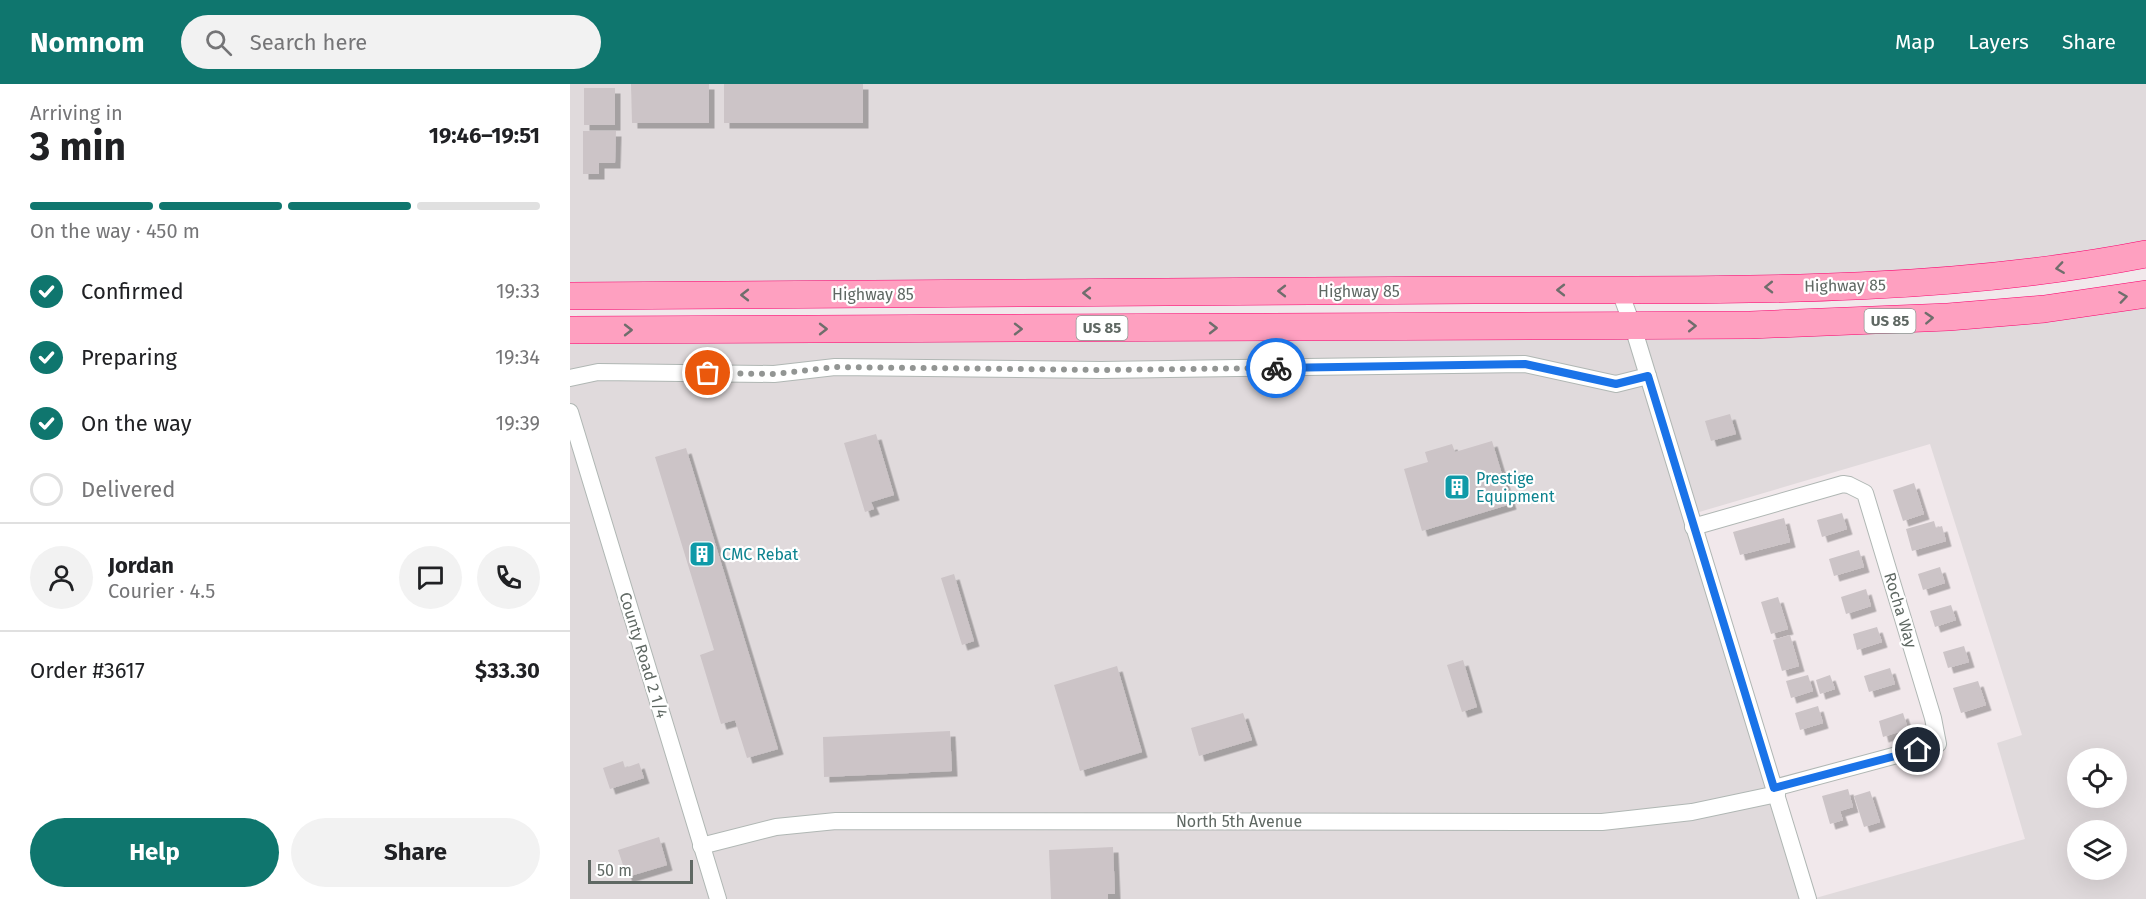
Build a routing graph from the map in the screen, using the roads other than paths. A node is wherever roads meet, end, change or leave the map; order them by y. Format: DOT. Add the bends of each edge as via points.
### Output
graph roads {
  1 [pos="2146,254"];
  2 [pos="1619,289"];
  3 [pos="2146,294"];
  4 [pos="570,296"];
  5 [pos="1634,327"];
  6 [pos="570,330"];
  7 [pos="1648,376"];
  8 [pos="570,378"];
  9 [pos="570,411"];
  10 [pos="1693,527"];
  11 [pos="1777,790"];
  12 [pos="701,846"];
  13 [pos="718,899"];
  14 [pos="1809,899"];
  1 -- 2 [label="highway, Highway 85 / US 85, one-way" via="1922,284"];
  2 -- 4 [label="highway, Highway 85 / US 85, one-way"];
  2 -- 5 [label="street"];
  5 -- 3 [label="highway, US 85, one-way" via="1948,317 2044,309"];
  6 -- 5 [label="highway, US 85, one-way"];
  5 -- 7 [label="street"];
  7 -- 8 [label="street" via="1616,384 1525,364 1101,370 835,367 774,374 598,372"];
  7 -- 10 [label="street"];
  9 -- 12 [label="street, County Road 2 1/4"];
  10 -- 11 [label="street"];
  10 -- 11 [label="street, Rocha Way" via="1843,484 1865,493 1938,744"];
  11 -- 12 [label="street, North 5th Avenue" via="1692,812 1602,822 836,821 776,827"];
  11 -- 14 [label="street"];
  12 -- 13 [label="street, County Road 2 1/4"];
}
